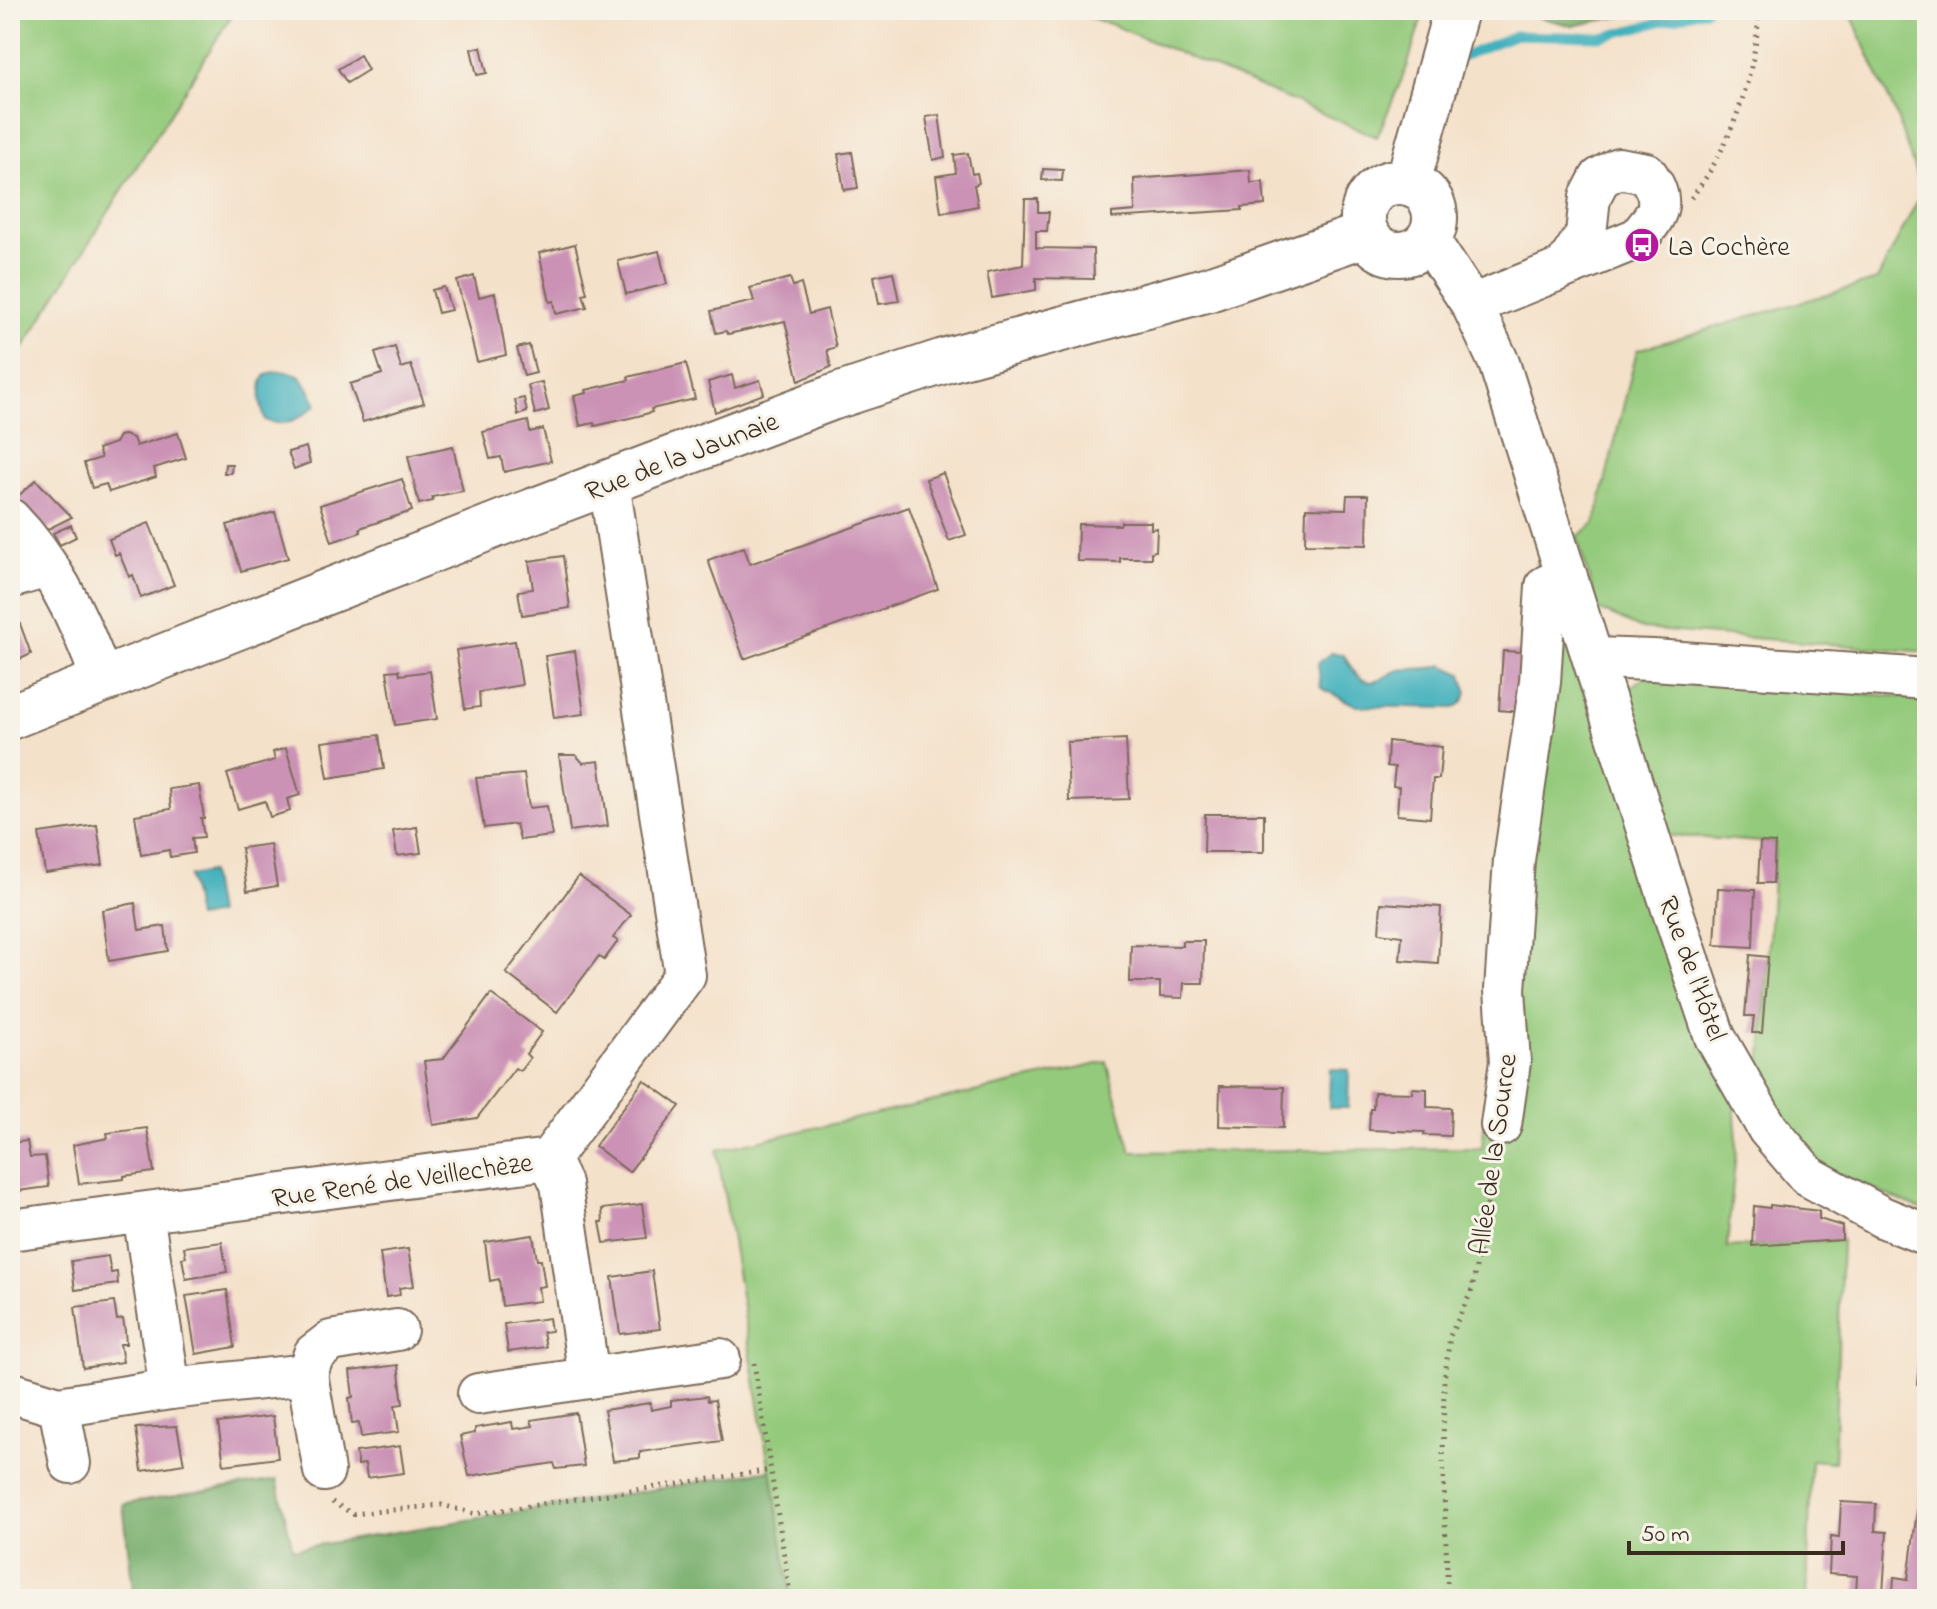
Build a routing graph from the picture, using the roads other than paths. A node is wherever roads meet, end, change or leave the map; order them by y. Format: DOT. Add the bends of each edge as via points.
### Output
graph roads {
  1 [pos="1456,10"];
  2 [pos="1408,182"];
  3 [pos="1366,234"];
  4 [pos="1429,240"];
  5 [pos="1565,267"];
  6 [pos="1472,305"];
  7 [pos="609,483"];
  8 [pos="10,519"];
  9 [pos="47,567"];
  10 [pos="1567,577"];
  11 [pos="10,578"];
  12 [pos="1594,658"];
  13 [pos="1927,679"];
  14 [pos="102,681"];
  15 [pos="10,717"];
  16 [pos="1501,1125"];
  17 [pos="549,1159"];
  18 [pos="143,1213"];
  19 [pos="10,1230"];
  20 [pos="1927,1235"];
  21 [pos="397,1330"];
  22 [pos="720,1359"];
  23 [pos="307,1374"];
  24 [pos="589,1378"];
  25 [pos="170,1389"];
  26 [pos="10,1392"];
  27 [pos="478,1394"];
  28 [pos="59,1407"];
  29 [pos="70,1463"];
  30 [pos="324,1471"];
  1 -- 2 [label="main road"];
  2 -- 3 [label="main road" via="1377,189 1366,202"];
  2 -- 4 [label="main road" via="1434,205 1436,223"];
  3 -- 4 [label="main road" via="1378,248 1396,255 1415,251"];
  3 -- 7 [label="main road, Rue de la Jaunaie" via="1209,289 846,393"];
  4 -- 6 [label="street, Rue de l'Hôtel"];
  5 -- 6 [label="street"];
  6 -- 10 [label="street, Rue de l'Hôtel" via="1499,363"];
  7 -- 14 [label="main road, Rue de la Jaunaie"];
  7 -- 17 [label="street, Rue René de Veillechèze" via="685,975"];
  8 -- 9 [label="street"];
  9 -- 11 [label="street"];
  9 -- 14 [label="street"];
  10 -- 12 [label="street, Rue de l'Hôtel"];
  10 -- 16 [label="street, Allée de la Source" via="1546,586 1540,682 1514,860 1505,990 1510,1062"];
  12 -- 13 [label="street"];
  12 -- 20 [label="street, Rue de l'Hôtel" via="1715,1037 1768,1129 1808,1176"];
  14 -- 15 [label="main road, Rue de la Jaunaie"];
  17 -- 18 [label="street, Rue René de Veillechèze"];
  17 -- 24 [label="street" via="561,1184"];
  18 -- 19 [label="street, Rue René de Veillechèze"];
  18 -- 25 [label="street"];
  21 -- 23 [label="street" via="331,1341 314,1354"];
  22 -- 24 [label="street"];
  23 -- 25 [label="street"];
  23 -- 30 [label="street"];
  24 -- 27 [label="street"];
  25 -- 28 [label="street"];
  26 -- 28 [label="street"];
  28 -- 29 [label="street"];
}
